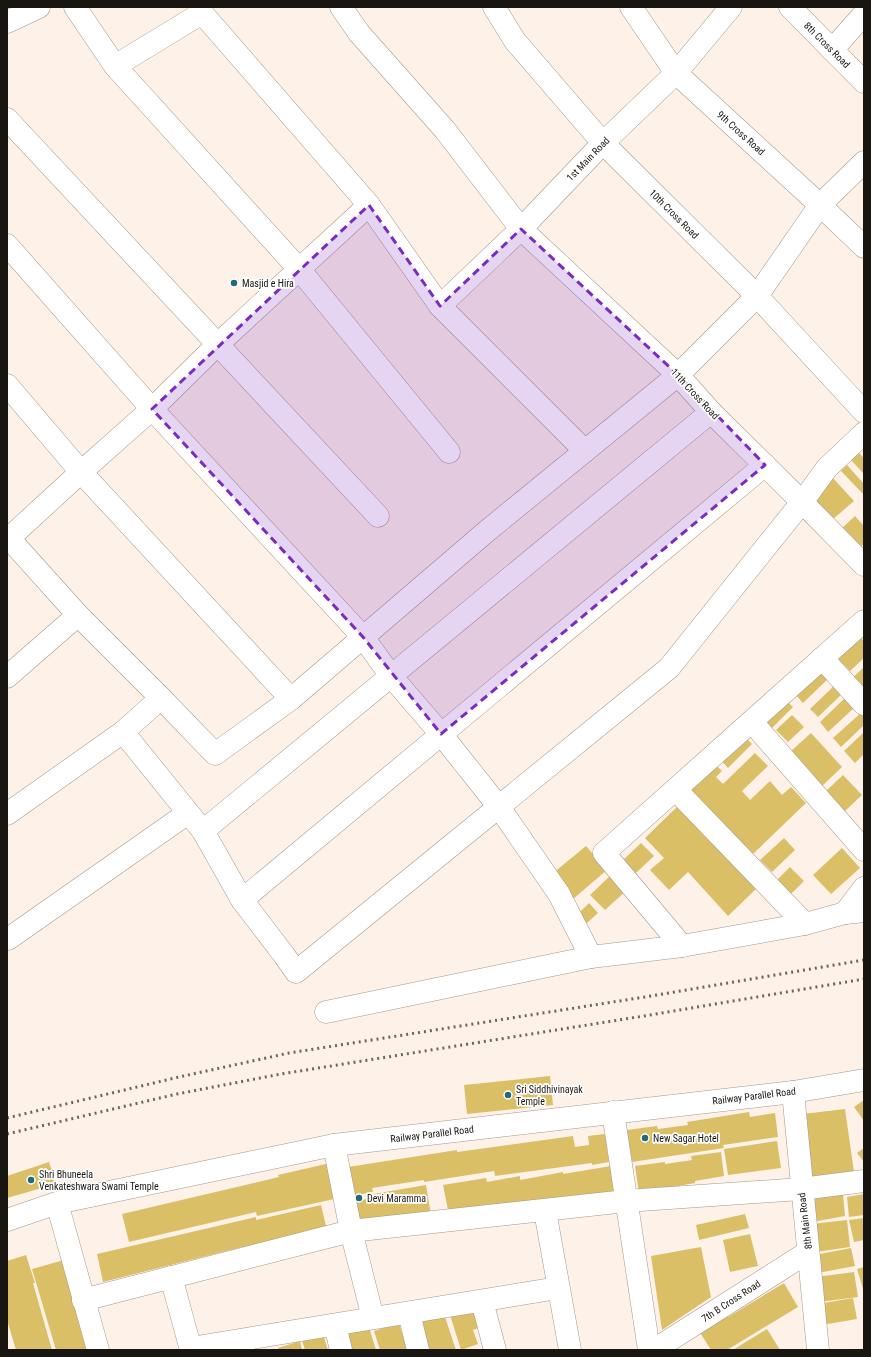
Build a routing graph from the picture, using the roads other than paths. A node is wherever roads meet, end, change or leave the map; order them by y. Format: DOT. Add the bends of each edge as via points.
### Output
graph roads {
  1 [pos="39,7"];
  2 [pos="75,7"];
  3 [pos="341,7"];
  4 [pos="494,7"];
  5 [pos="631,7"];
  6 [pos="731,7"];
  7 [pos="790,7"];
  8 [pos="201,10"];
  9 [pos="864,14"];
  10 [pos="7,22"];
  11 [pos="832,50"];
  12 [pos="115,66"];
  13 [pos="676,73"];
  14 [pos="864,82"];
  15 [pos="7,119"];
  16 [pos="603,143"];
  17 [pos="864,162"];
  18 [pos="369,205"];
  19 [pos="820,205"];
  20 [pos="521,229"];
  21 [pos="7,246"];
  22 [pos="864,247"];
  23 [pos="299,269"];
  24 [pos="757,296"];
  25 [pos="440,306"];
  26 [pos="218,344"];
  27 [pos="678,375"];
  28 [pos="7,385"];
  29 [pos="152,409"];
  30 [pos="711,412"];
  31 [pos="864,412"];
  32 [pos="864,433"];
  33 [pos="585,451"];
  34 [pos="449,452"];
  35 [pos="765,465"];
  36 [pos="81,472"];
  37 [pos="802,502"];
  38 [pos="378,516"];
  39 [pos="8,538"];
  40 [pos="864,565"];
  41 [pos="78,615"];
  42 [pos="864,620"];
  43 [pos="363,637"];
  44 [pos="822,658"];
  45 [pos="391,676"];
  46 [pos="7,678"];
  47 [pos="161,698"];
  48 [pos="291,699"];
  49 [pos="864,704"];
  50 [pos="752,722"];
  51 [pos="123,732"];
  52 [pos="441,734"];
  53 [pos="676,790"];
  54 [pos="499,807"];
  55 [pos="188,813"];
  56 [pos="7,814"];
  57 [pos="203,831"];
  58 [pos="864,850"];
  59 [pos="864,888"];
  60 [pos="242,900"];
  61 [pos="854,912"];
  62 [pos="805,924"];
  63 [pos="8,939"];
  64 [pos="682,946"];
  65 [pos="591,957"];
  66 [pos="326,1012"];
  67 [pos="864,1080"];
  68 [pos="793,1092"];
  69 [pos="613,1112"];
  70 [pos="334,1145"];
  71 [pos="864,1181"];
  72 [pos="801,1189"];
  73 [pos="626,1201"];
  74 [pos="57,1203"];
  75 [pos="545,1211"];
  76 [pos="7,1220"];
  77 [pos="351,1231"];
  78 [pos="808,1252"];
  79 [pos="171,1277"];
  80 [pos="558,1288"];
  81 [pos="83,1300"];
  82 [pos="482,1301"];
  83 [pos="409,1313"];
  84 [pos="373,1318"];
  85 [pos="335,1325"];
  86 [pos="271,1343"];
  87 [pos="811,1346"];
  88 [pos="191,1349"];
  89 [pos="98,1350"];
  90 [pos="341,1350"];
  91 [pos="418,1350"];
  92 [pos="495,1350"];
  93 [pos="570,1350"];
  94 [pos="648,1350"];
  95 [pos="654,1350"];
  1 -- 10 [label="street"];
  2 -- 12 [label="street"];
  3 -- 20 [label="street, 11th Cross Road" via="359,33 445,130"];
  4 -- 16 [label="street, 10th Cross Road" via="515,41"];
  5 -- 13 [label="street, 9th Cross Road"];
  6 -- 13 [label="street, 1st Main Road"];
  7 -- 11 [label="street, 8th Cross Road"];
  8 -- 12 [label="street"];
  8 -- 18 [label="street"];
  9 -- 11 [label="street"];
  11 -- 14 [label="street, 8th Cross Road"];
  12 -- 23 [label="street"];
  13 -- 16 [label="street, 1st Main Road"];
  13 -- 19 [label="street, 9th Cross Road"];
  15 -- 26 [label="street"];
  16 -- 20 [label="street, 1st Main Road"];
  16 -- 24 [label="street, 10th Cross Road"];
  17 -- 19 [label="street"];
  18 -- 23 [label="street"];
  18 -- 25 [label="street"];
  19 -- 22 [label="street, 9th Cross Road"];
  19 -- 24 [label="street"];
  20 -- 25 [label="street, 1st Main Road"];
  20 -- 27 [label="street, 11th Cross Road"];
  21 -- 29 [label="street"];
  23 -- 26 [label="street"];
  23 -- 34 [label="street"];
  24 -- 27 [label="street"];
  24 -- 31 [label="street, 10th Cross Road"];
  25 -- 33 [label="street"];
  26 -- 29 [label="street"];
  26 -- 38 [label="street"];
  27 -- 30 [label="street, 11th Cross Road"];
  27 -- 33 [label="street"];
  28 -- 36 [label="street"];
  29 -- 36 [label="street"];
  29 -- 43 [label="street"];
  30 -- 35 [label="street, 11th Cross Road"];
  30 -- 45 [label="street"];
  32 -- 37 [label="street" via="827,468"];
  33 -- 43 [label="street"];
  35 -- 37 [label="street, 11th Cross Road"];
  35 -- 52 [label="street"];
  36 -- 39 [label="street"];
  36 -- 48 [label="street"];
  37 -- 40 [label="street, 11th Cross Road"];
  37 -- 54 [label="street" via="668,668"];
  39 -- 41 [label="street"];
  41 -- 46 [label="street"];
  41 -- 47 [label="street"];
  42 -- 44 [label="street"];
  43 -- 45 [label="street"];
  43 -- 48 [label="street"];
  44 -- 49 [label="street"];
  44 -- 50 [label="street"];
  45 -- 52 [label="street"];
  45 -- 57 [label="street"];
  47 -- 48 [label="street" via="215,754"];
  47 -- 51 [label="street"];
  50 -- 53 [label="street"];
  50 -- 58 [label="street"];
  51 -- 55 [label="street"];
  51 -- 56 [label="street"];
  52 -- 54 [label="street"];
  52 -- 60 [label="street"];
  53 -- 62 [label="street"];
  53 -- 64 [label="street" via="604,854"];
  54 -- 60 [label="street" via="296,972"];
  54 -- 65 [label="street" via="559,894"];
  55 -- 57 [label="street"];
  55 -- 63 [label="street"];
  57 -- 60 [label="street"];
  59 -- 61 [label="street"];
  61 -- 62 [label="street"];
  62 -- 64 [label="street"];
  64 -- 65 [label="street"];
  65 -- 66 [label="street"];
  67 -- 68 [label="street, Railway Parallel Road"];
  68 -- 69 [label="street, Railway Parallel Road"];
  68 -- 72 [label="street, 8th Main Road"];
  69 -- 70 [label="street, Railway Parallel Road"];
  69 -- 73 [label="street"];
  70 -- 74 [label="street, Railway Parallel Road"];
  70 -- 77 [label="street"];
  71 -- 72 [label="street"];
  72 -- 73 [label="street"];
  72 -- 78 [label="street, 8th Main Road"];
  73 -- 75 [label="street"];
  73 -- 94 [label="street"];
  74 -- 76 [label="street, Railway Parallel Road"];
  74 -- 81 [label="street"];
  75 -- 77 [label="street"];
  75 -- 80 [label="street"];
  77 -- 79 [label="street"];
  77 -- 84 [label="street"];
  78 -- 87 [label="street, 8th Main Road"];
  78 -- 95 [label="street, 7th B Cross Road"];
  79 -- 81 [label="street"];
  79 -- 88 [label="street"];
  80 -- 82 [label="street"];
  80 -- 93 [label="street"];
  81 -- 89 [label="street"];
  82 -- 83 [label="street"];
  82 -- 92 [label="street"];
  83 -- 84 [label="street"];
  83 -- 91 [label="street"];
  84 -- 85 [label="street"];
  85 -- 86 [label="street"];
  85 -- 90 [label="street"];
  86 -- 88 [label="street"];
}
